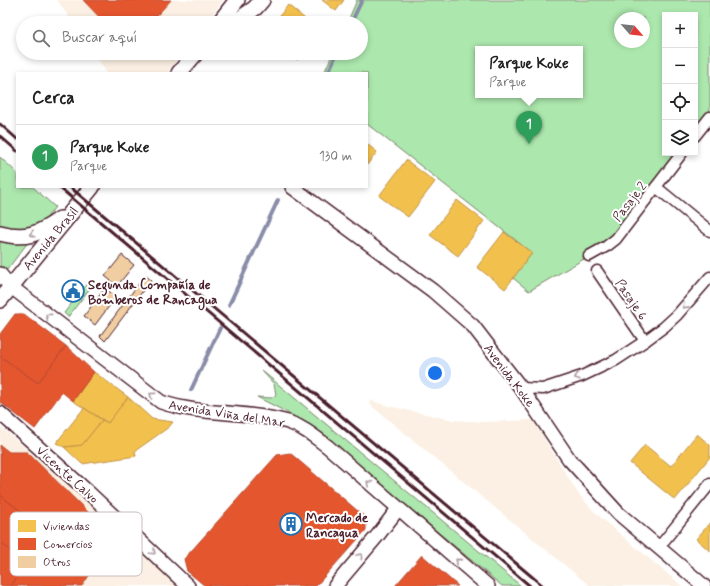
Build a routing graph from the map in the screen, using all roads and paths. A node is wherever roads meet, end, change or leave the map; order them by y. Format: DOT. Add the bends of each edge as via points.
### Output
graph roads {
  1 [pos="237,0"];
  2 [pos="262,0"];
  3 [pos="224,16"];
  4 [pos="244,16"];
  5 [pos="190,60"];
  6 [pos="180,72"];
  7 [pos="710,117"];
  8 [pos="698,132"];
  9 [pos="680,156"];
  10 [pos="656,187"];
  11 [pos="294,188"];
  12 [pos="88,191"];
  13 [pos="710,231"];
  14 [pos="0,233"];
  15 [pos="589,256"];
  16 [pos="597,271"];
  17 [pos="0,274"];
  18 [pos="710,277"];
  19 [pos="10,286"];
  20 [pos="0,300"];
  21 [pos="645,341"];
  22 [pos="521,388"];
  23 [pos="0,413"];
  24 [pos="710,484"];
  25 [pos="398,509"];
  26 [pos="110,512"];
  27 [pos="142,543"];
  28 [pos="659,547"];
  29 [pos="188,586"];
  30 [pos="335,586"];
  31 [pos="488,586"];
  32 [pos="704,586"];
  1 -- 3 [label="main road"];
  2 -- 4 [label="main road"];
  5 -- 6 [label="main road"];
  7 -- 8 [label="street"];
  9 -- 10 [label="street, Pasaje 2"];
  10 -- 13 [label="street"];
  10 -- 15 [label="street, Pasaje 2" via="616,239"];
  11 -- 22 [label="street, Avenida Koke" via="439,296 472,326"];
  12 -- 14 [label="main road, one-way" via="60,219 32,236 9,236"];
  12 -- 19 [label="main road, Avenida Brasil"];
  16 -- 21 [label="street, Pasaje 6"];
  17 -- 19 [label="street, Avenida Viña del Mar"];
  18 -- 21 [label="street, one-way" via="677,315"];
  19 -- 20 [label="main road, Avenida Brasil"];
  25 -- 19 [label="street, Avenida Viña del Mar, one-way" via="327,446 295,425 261,416 183,408 161,402"];
  21 -- 22 [label="street, one-way" via="616,360 582,376 543,389"];
  22 -- 28 [label="street, Avenida Koke" via="569,459 618,513"];
  23 -- 26 [label="street, Vicente Calvo, one-way"];
  24 -- 28 [label="street"];
  30 -- 25 [label="street, one-way"];
  31 -- 25 [label="street, Avenida Viña del Mar, one-way"];
  27 -- 29 [label="street, Vicente Calvo, one-way"];
  28 -- 32 [label="street, Avenida Koke"];
}
